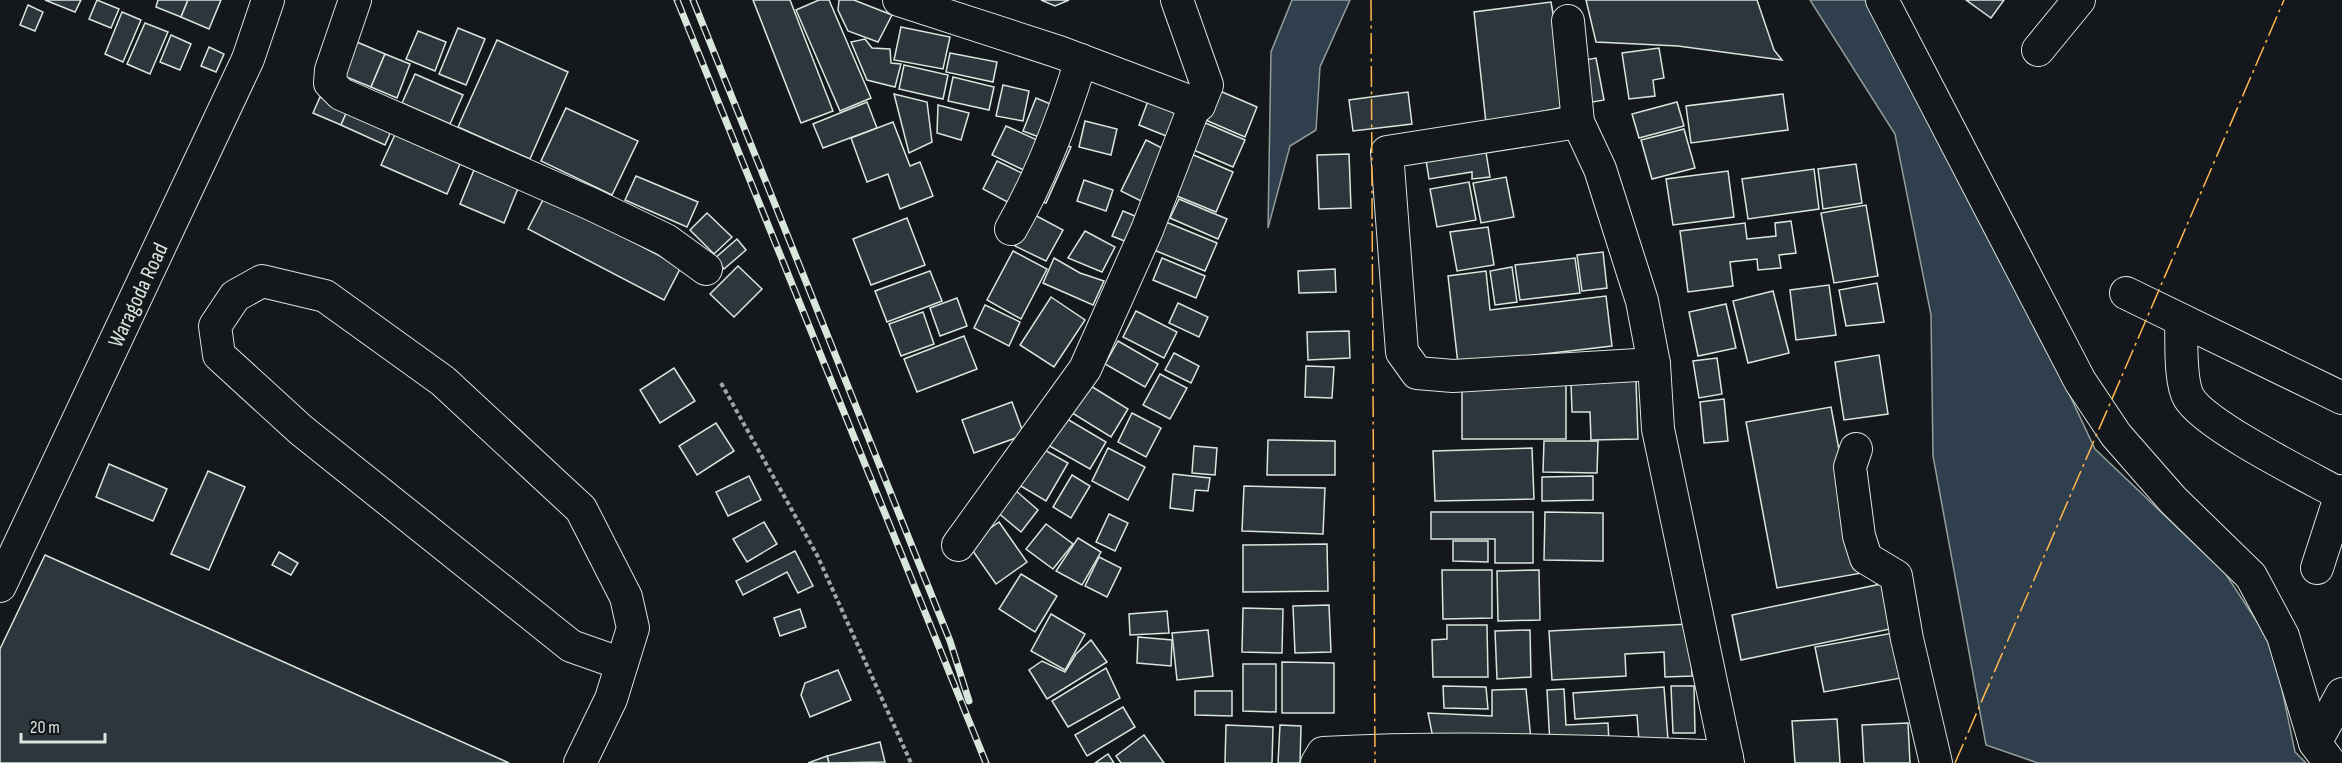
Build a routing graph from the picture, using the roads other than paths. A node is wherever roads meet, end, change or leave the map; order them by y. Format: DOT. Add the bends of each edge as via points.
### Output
graph roads {
  1 [pos="268,0"];
  2 [pos="355,0"];
  3 [pos="899,0"];
  4 [pos="1177,0"];
  5 [pos="1882,0"];
  6 [pos="2079,0"];
  7 [pos="1568,21"];
  8 [pos="2038,50"];
  9 [pos="1081,60"];
  10 [pos="1199,105"];
  11 [pos="1578,122"];
  12 [pos="1011,229"];
  13 [pos="706,269"];
  14 [pos="2126,293"];
  15 [pos="2181,320"];
  16 [pos="1654,364"];
  17 [pos="2342,398"];
  18 [pos="1856,448"];
  19 [pos="2341,493"];
  20 [pos="958,545"];
  21 [pos="2317,568"];
  22 [pos="0,586"];
  23 [pos="622,664"];
  24 [pos="2342,694"];
  25 [pos="2323,753"];
  26 [pos="1728,760"];
  27 [pos="580,763"];
  28 [pos="1317,763"];
  29 [pos="1936,763"];
  1 -- 22 [label="street, Waragoda Road" via="248,59"];
  2 -- 13 [label="street" via="331,70 330,83 341,94 591,204 666,240"];
  3 -- 9 [label="street"];
  4 -- 10 [label="street" via="1207,85"];
  5 -- 25 [label="street" via="2080,381 2116,435 2173,500 2251,576 2283,636"];
  6 -- 8 [label="street"];
  7 -- 11 [label="street"];
  9 -- 10 [label="street"];
  9 -- 12 [label="street" via="1061,126 1032,193"];
  10 -- 20 [label="street" via="1193,110 1147,230 1085,369"];
  11 -- 16 [label="street" via="1600,169 1624,238"];
  11 -- 16 [label="street" via="1387,152 1401,352 1417,373 1453,376"];
  14 -- 15 [label="street"];
  15 -- 17 [label="street"];
  15 -- 19 [label="street" via="2189,398 2217,425"];
  16 -- 26 [label="street" via="1658,429"];
  18 -- 29 [label="street" via="1850,467 1859,536 1866,558 1896,576"];
  19 -- 21 [label="street"];
  23 -- 23 [label="street" via="633,628 626,597 581,509 443,381 324,296 262,281 235,296 215,326 219,355 301,430 571,646"];
  23 -- 27 [label="street" via="611,699"];
  24 -- 25 [label="street"];
  26 -- 28 [label="street" via="1592,751 1380,750 1323,753"];
}
